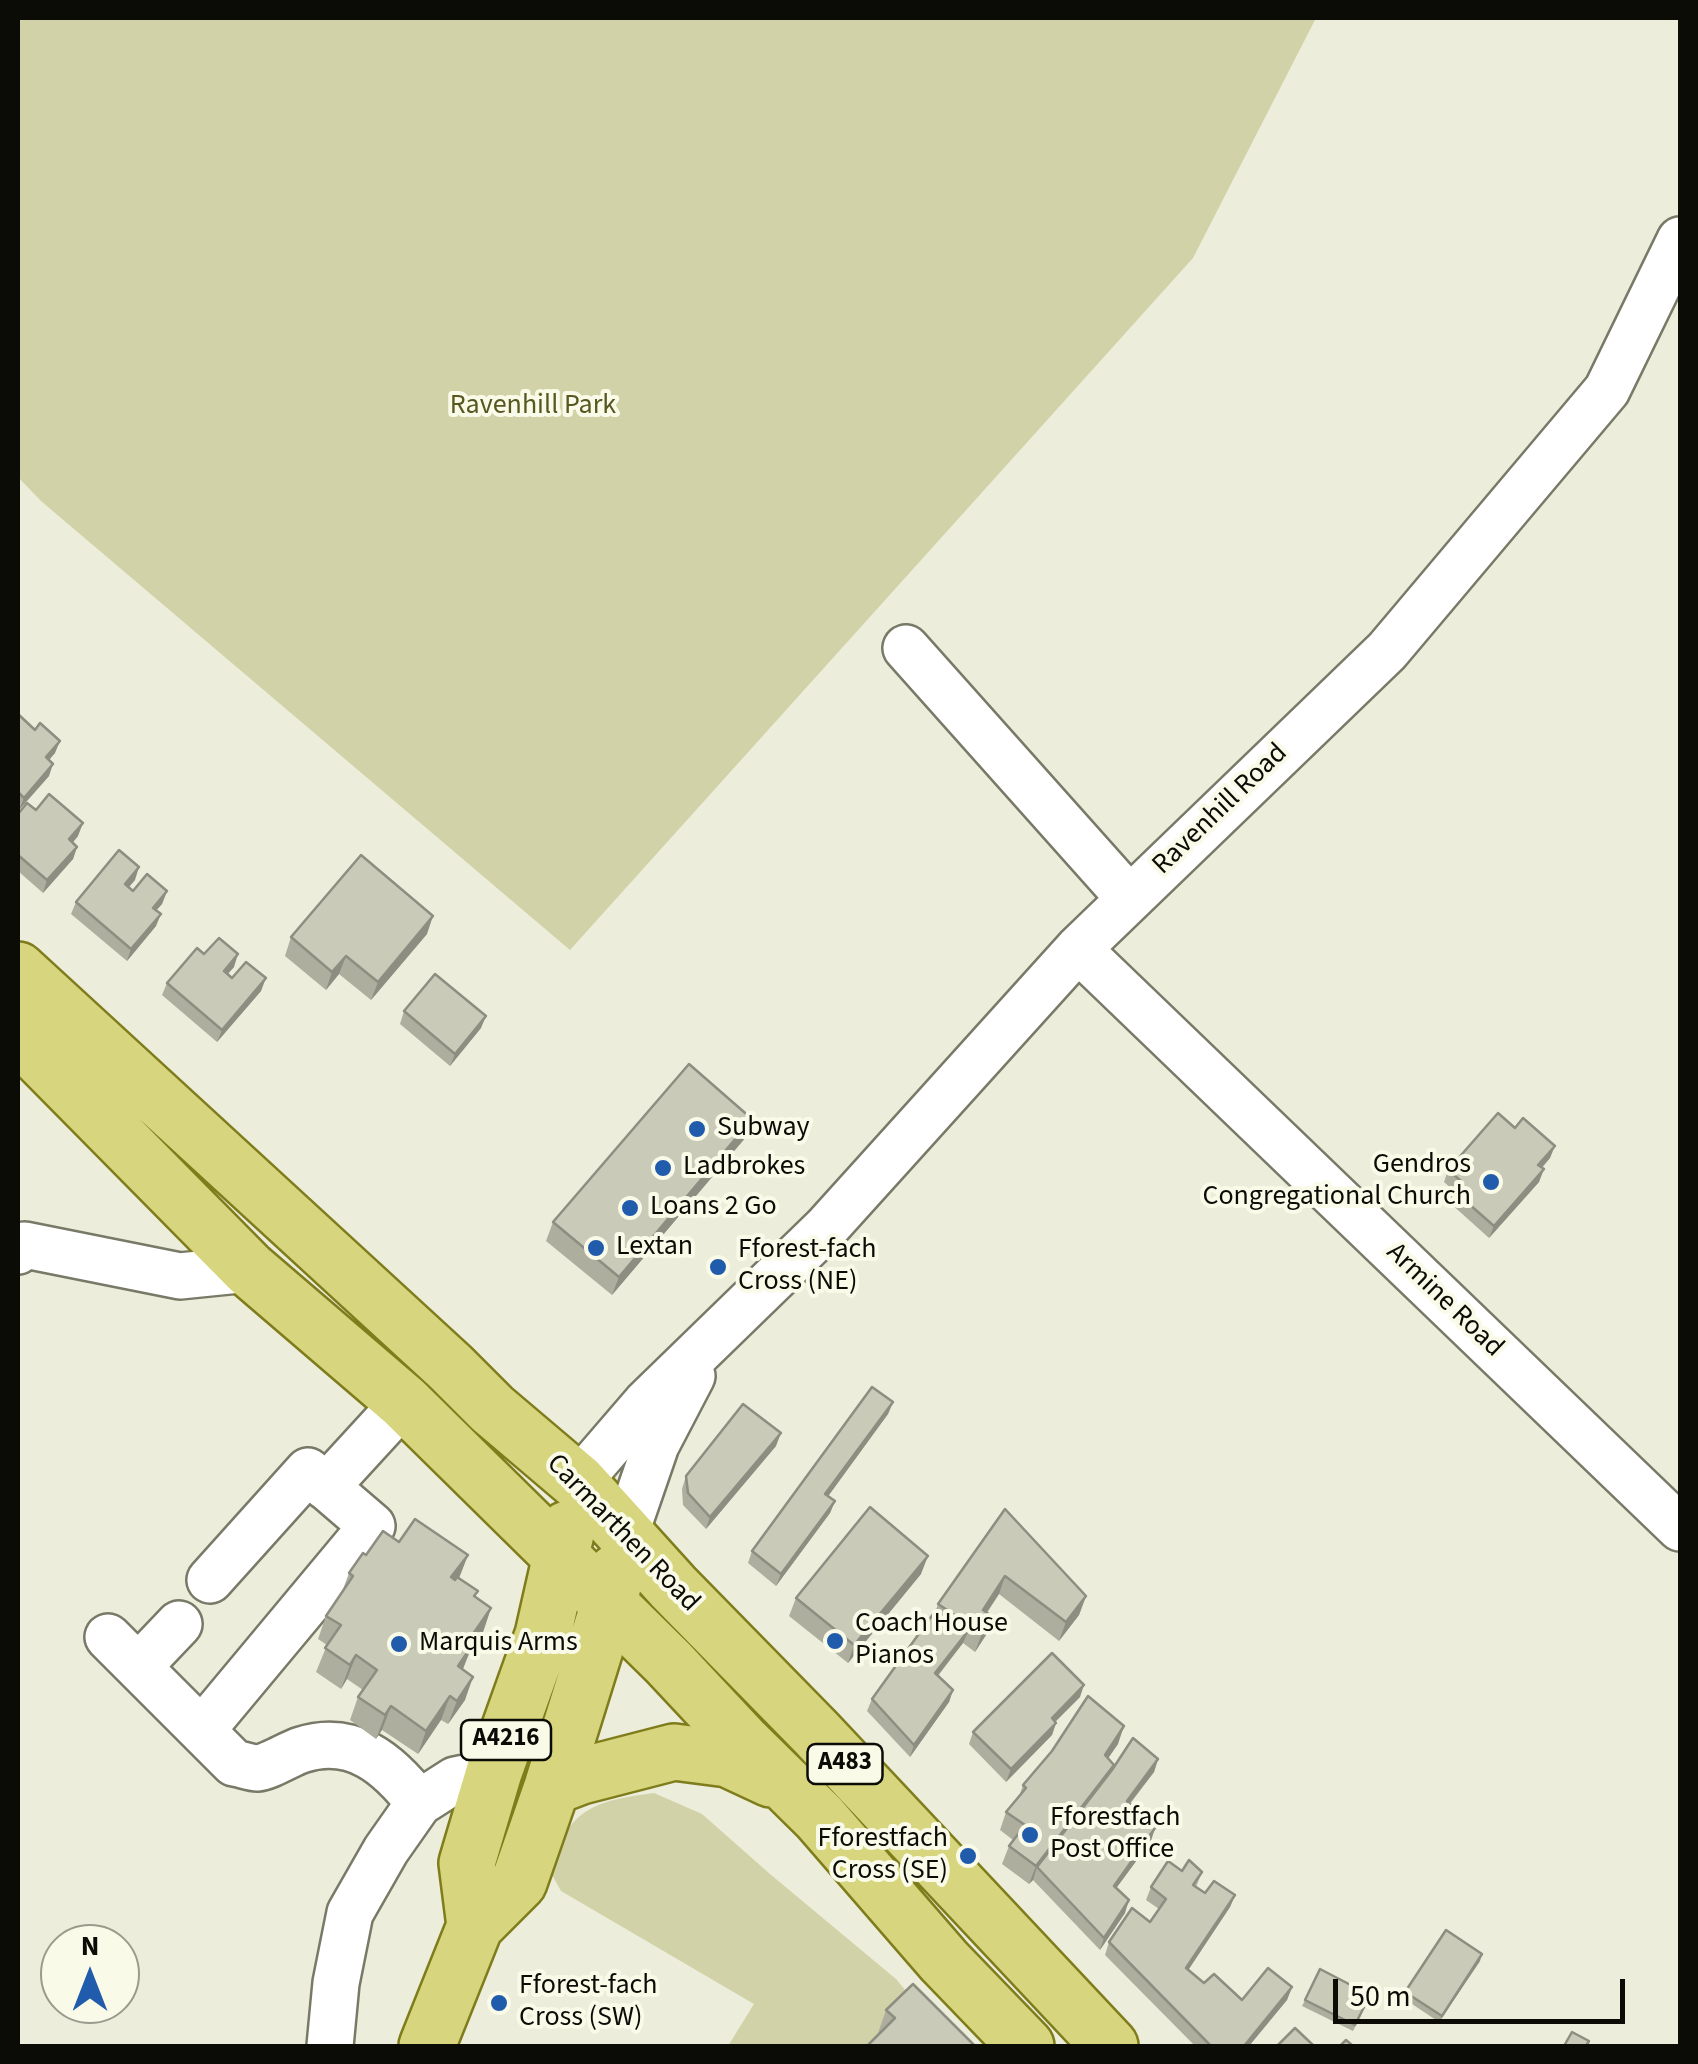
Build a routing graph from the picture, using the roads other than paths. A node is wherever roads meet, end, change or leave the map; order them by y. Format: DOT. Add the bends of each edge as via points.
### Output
graph roads {
  1 [pos="1680,240"];
  2 [pos="906,648"];
  3 [pos="1130,898"];
  4 [pos="1078,948"];
  5 [pos="18,970"];
  6 [pos="18,1036"];
  7 [pos="18,1251"];
  8 [pos="249,1268"];
  9 [pos="710,1343"];
  10 [pos="404,1402"];
  11 [pos="578,1482"];
  12 [pos="326,1487"];
  13 [pos="1680,1528"];
  14 [pos="625,1535"];
  15 [pos="560,1555"];
  16 [pos="210,1580"];
  17 [pos="609,1604"];
  18 [pos="180,1624"];
  19 [pos="202,1730"];
  20 [pos="494,1772"];
  21 [pos="552,1787"];
  22 [pos="792,1789"];
  23 [pos="419,1803"];
  24 [pos="475,1926"];
  25 [pos="330,2046"];
  26 [pos="427,2046"];
  27 [pos="1026,2046"];
  28 [pos="1110,2046"];
  1 -- 3 [label="street, Ravenhill Road" via="1607,390 1387,650"];
  2 -- 3 [label="street"];
  3 -- 4 [label="street, Ravenhill Road"];
  4 -- 9 [label="street, Ravenhill Road" via="825,1229"];
  4 -- 13 [label="street, Armine Road"];
  5 -- 11 [label="main road, Carmarthen Road / A483"];
  6 -- 8 [label="main road, Carmarthen Road / A483"];
  7 -- 8 [label="street" via="25,1244 180,1276"];
  8 -- 10 [label="main road, Carmarthen Road / A483"];
  9 -- 11 [label="street, Ravenhill Road" via="646,1403"];
  9 -- 14 [label="street, Ravenhill Road" via="656,1444"];
  10 -- 12 [label="street"];
  10 -- 15 [label="main road, Carmarthen Road / A483"];
  11 -- 14 [label="main road, Carmarthen Road / A483"];
  11 -- 15 [label="main road"];
  12 -- 16 [label="street" via="308,1471"];
  12 -- 19 [label="street" via="372,1526"];
  14 -- 17 [label="main road"];
  14 -- 28 [label="main road, Carmarthen Road / A483"];
  15 -- 17 [label="main road, Carmarthen Road / A483"];
  15 -- 20 [label="main road, A4216" via="543,1636"];
  17 -- 21 [label="main road, A4216"];
  17 -- 22 [label="main road, Carmarthen Road / A483"];
  18 -- 19 [label="street" via="123,1651"];
  19 -- 23 [label="street" via="234,1763 257,1768 327,1743 360,1750 398,1776"];
  20 -- 23 [label="street" via="455,1780"];
  20 -- 24 [label="main road, A4216" via="467,1863"];
  21 -- 22 [label="main road" via="674,1752 728,1760"];
  21 -- 24 [label="main road, A4216" via="519,1882"];
  22 -- 27 [label="main road, Carmarthen Road / A483"];
  23 -- 25 [label="street" via="350,1913"];
  24 -- 26 [label="main road, A4216"];
}
